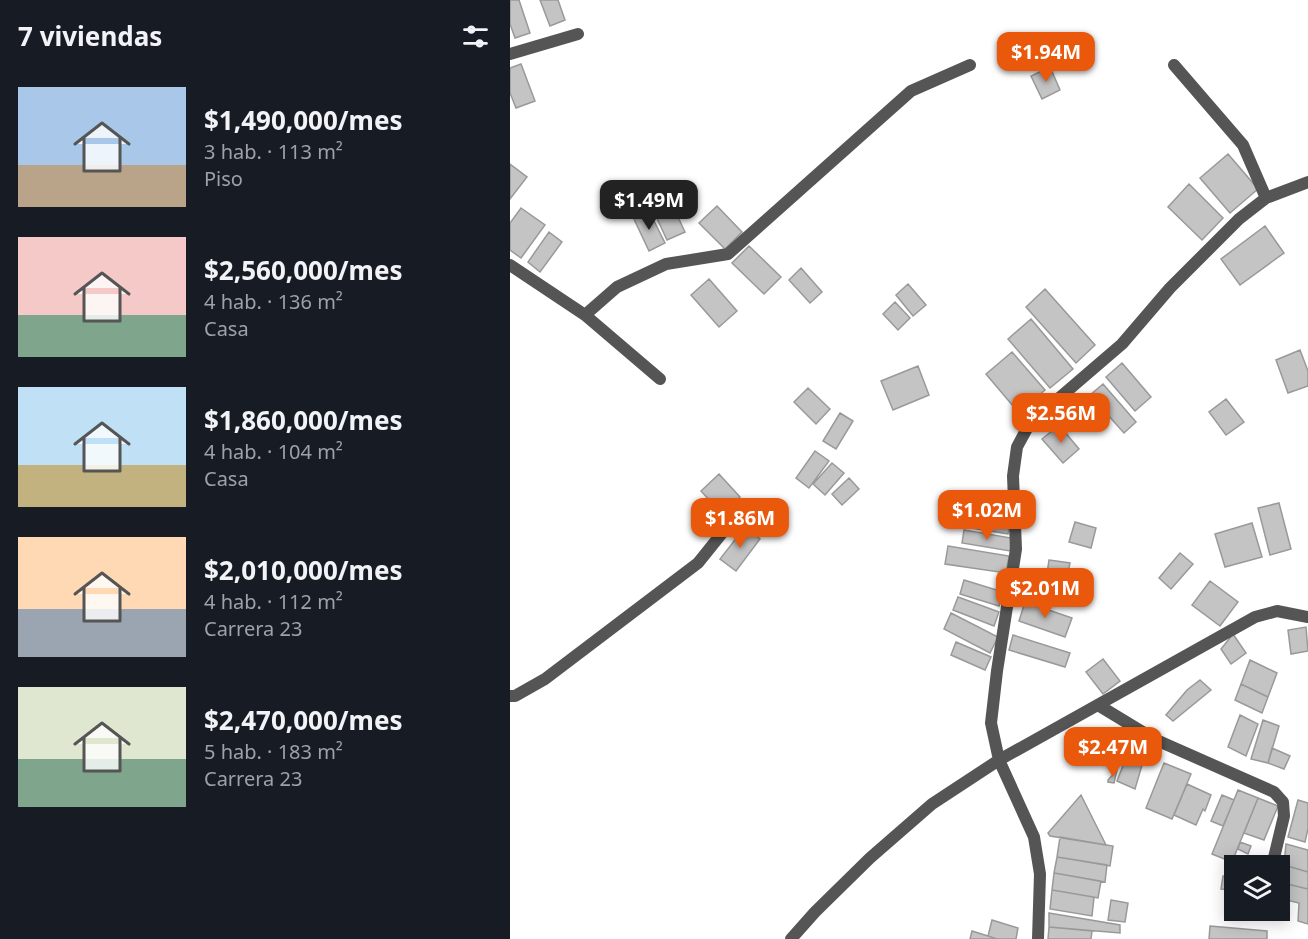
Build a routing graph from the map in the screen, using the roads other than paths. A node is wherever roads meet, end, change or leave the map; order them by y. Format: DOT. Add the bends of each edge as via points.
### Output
graph roads {
  1 [pos="578,34"];
  2 [pos="510,54"];
  3 [pos="970,65"];
  4 [pos="1174,65"];
  5 [pos="1308,182"];
  6 [pos="1266,198"];
  7 [pos="510,265"];
  8 [pos="585,315"];
  9 [pos="660,379"];
  10 [pos="740,512"];
  11 [pos="1308,617"];
  12 [pos="510,696"];
  13 [pos="1098,705"];
  14 [pos="999,760"];
  15 [pos="1275,855"];
  16 [pos="791,939"];
  17 [pos="1038,939"];
  1 -- 2 [label="street"];
  3 -- 8 [label="street" via="911,91 728,254 666,264 617,288"];
  4 -- 6 [label="street" via="1243,145"];
  5 -- 6 [label="street"];
  6 -- 14 [label="street" via="1239,219 1170,288 1122,344 1030,423 1017,447 1013,476 1016,549 991,723"];
  7 -- 8 [label="street"];
  8 -- 9 [label="street"];
  10 -- 12 [label="street" via="698,563 545,679"];
  11 -- 13 [label="street" via="1277,611 1255,617"];
  13 -- 14 [label="street"];
  13 -- 15 [label="street" via="1154,739 1274,792 1283,802 1284,816"];
  14 -- 16 [label="street" via="932,804 870,858"];
  14 -- 17 [label="street" via="1034,837 1040,874"];
}
